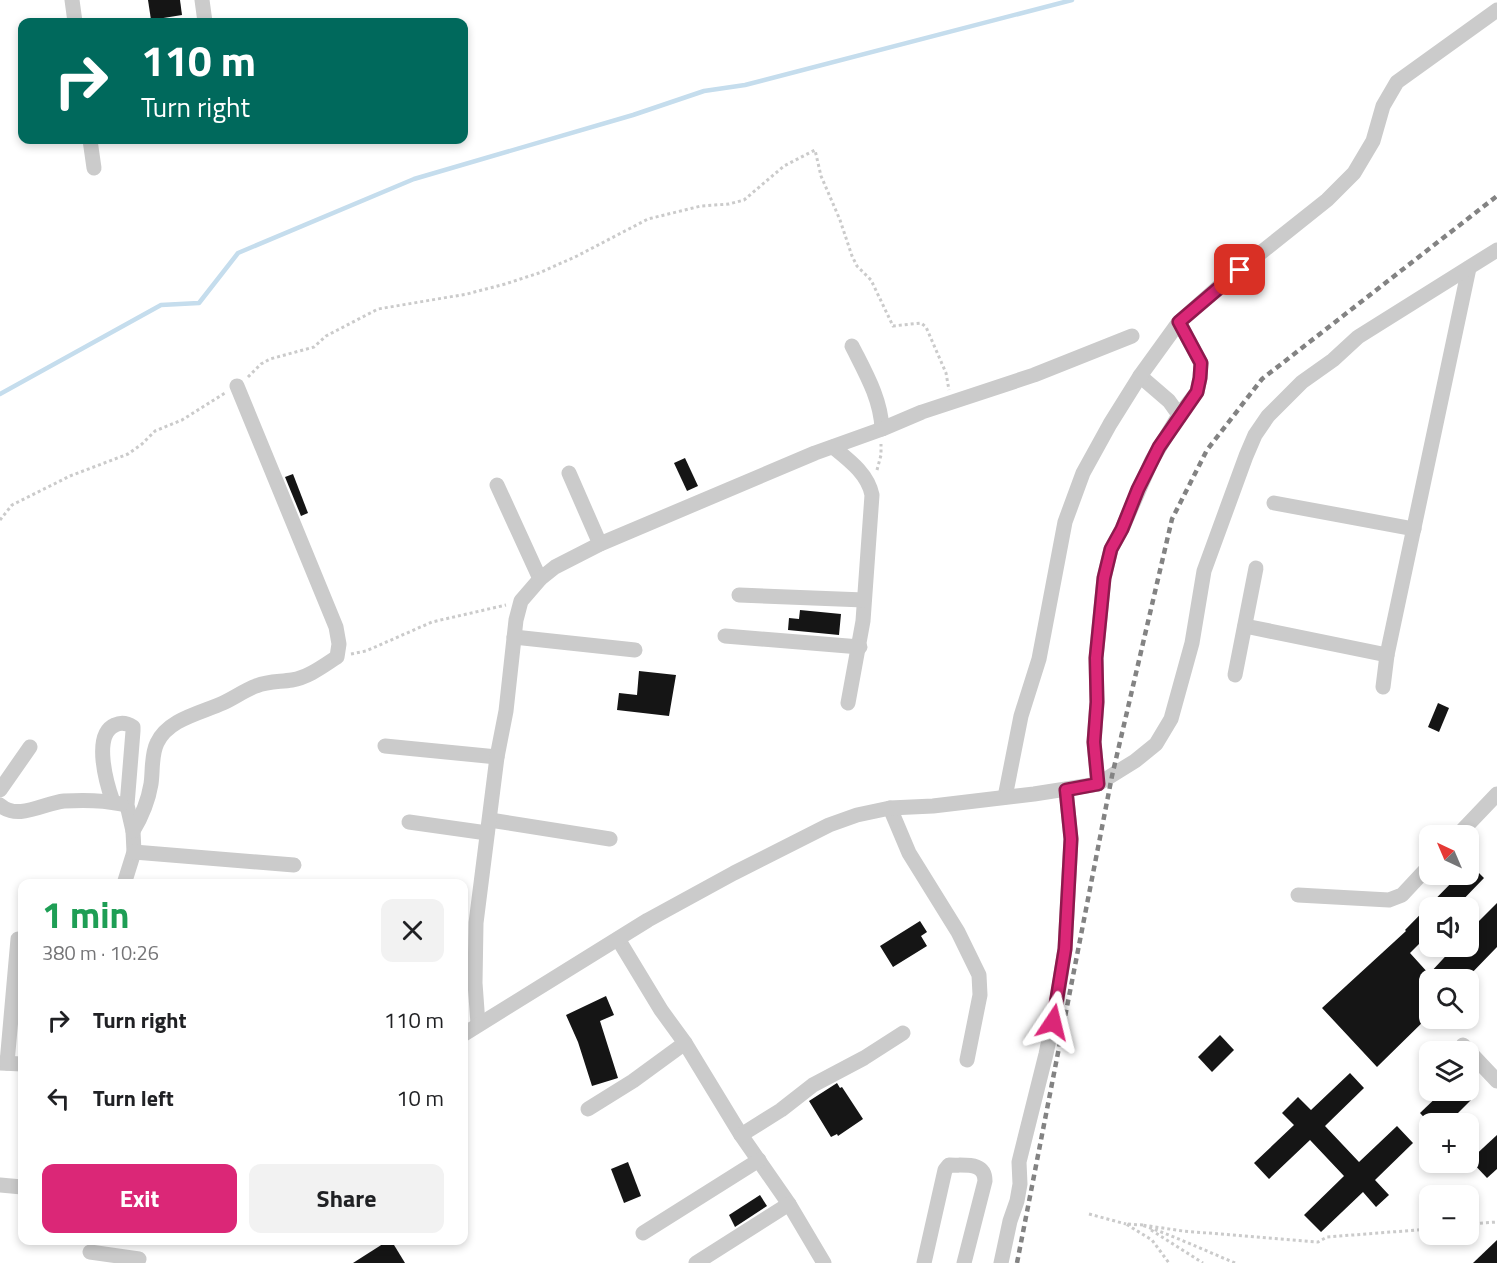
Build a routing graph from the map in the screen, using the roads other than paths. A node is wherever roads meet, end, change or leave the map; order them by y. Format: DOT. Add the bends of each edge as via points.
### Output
graph roads {
  1 [pos="72,0"];
  2 [pos="202,0"];
  3 [pos="1497,10"];
  4 [pos="74,18"];
  5 [pos="204,18"];
  6 [pos="91,144"];
  7 [pos="94,168"];
  8 [pos="1497,250"];
  9 [pos="1469,268"];
  10 [pos="1179,322"];
  11 [pos="1132,336"];
  12 [pos="852,346"];
  13 [pos="1140,376"];
  14 [pos="237,386"];
  15 [pos="1179,415"];
  16 [pos="882,429"];
  17 [pos="833,447"];
  18 [pos="569,473"];
  19 [pos="497,485"];
  20 [pos="1274,503"];
  21 [pos="1414,530"];
  22 [pos="600,544"];
  23 [pos="1256,568"];
  24 [pos="540,579"];
  25 [pos="739,595"];
  26 [pos="864,600"];
  27 [pos="1245,626"];
  28 [pos="725,636"];
  29 [pos="514,637"];
  30 [pos="860,647"];
  31 [pos="635,650"];
  32 [pos="1388,655"];
  33 [pos="1235,675"];
  34 [pos="1383,687"];
  35 [pos="848,703"];
  36 [pos="385,746"];
  37 [pos="30,747"];
  38 [pos="498,757"];
  39 [pos="1098,784"];
  40 [pos="0,790"];
  41 [pos="1066,790"];
  42 [pos="1497,794"];
  43 [pos="1005,797"];
  44 [pos="0,805"];
  45 [pos="890,808"];
  46 [pos="409,822"];
  47 [pos="1467,825"];
  48 [pos="489,827"];
  49 [pos="133,831"];
  50 [pos="610,839"];
  51 [pos="134,852"];
  52 [pos="294,865"];
  53 [pos="1419,877"];
  54 [pos="126,879"];
  55 [pos="1298,895"];
  56 [pos="18,939"];
  57 [pos="618,939"];
  58 [pos="478,1024"];
  59 [pos="468,1031"];
  60 [pos="903,1033"];
  61 [pos="685,1043"];
  62 [pos="968,1060"];
  63 [pos="1479,1062"];
  64 [pos="10,1063"];
  65 [pos="1497,1081"];
  66 [pos="588,1109"];
  67 [pos="741,1135"];
  68 [pos="759,1160"];
  69 [pos="0,1185"];
  70 [pos="18,1187"];
  71 [pos="789,1204"];
  72 [pos="643,1233"];
  73 [pos="90,1252"];
  74 [pos="139,1260"];
  75 [pos="696,1263"];
  76 [pos="824,1263"];
  77 [pos="924,1263"];
  78 [pos="964,1263"];
  79 [pos="1001,1263"];
  1 -- 4 [label="street"];
  2 -- 5 [label="street"];
  3 -- 10 [label="street" via="1397,82 1383,106 1373,141 1354,173 1327,200"];
  6 -- 7 [label="street"];
  8 -- 9 [label="street"];
  9 -- 21 [label="street"];
  9 -- 39 [label="street" via="1358,337 1302,382 1268,416 1246,456 1204,571 1192,643 1171,719 1156,744"];
  10 -- 13 [label="street"];
  10 -- 15 [label="street" via="1201,363 1197,392"];
  11 -- 16 [label="street"];
  12 -- 16 [label="street" via="876,397"];
  13 -- 15 [label="street"];
  13 -- 43 [label="street" via="1083,473 1065,522 1039,659 1021,716"];
  14 -- 49 [label="street" via="336,627 337,657 312,673 255,686 195,713 164,733 157,743 145,810"];
  15 -- 39 [label="street" via="1138,489 1111,549 1104,578 1096,658 1094,742"];
  16 -- 17 [label="street"];
  17 -- 22 [label="street"];
  17 -- 26 [label="street" via="870,485"];
  18 -- 22 [label="street"];
  19 -- 24 [label="street"];
  20 -- 21 [label="street"];
  21 -- 32 [label="street"];
  22 -- 24 [label="street" via="563,562"];
  23 -- 27 [label="street"];
  24 -- 29 [label="street" via="521,601"];
  25 -- 26 [label="street"];
  26 -- 30 [label="street"];
  27 -- 32 [label="street"];
  27 -- 33 [label="street"];
  28 -- 30 [label="street"];
  29 -- 31 [label="street"];
  29 -- 38 [label="street"];
  30 -- 35 [label="street"];
  32 -- 34 [label="street"];
  36 -- 38 [label="street"];
  37 -- 40 [label="street"];
  38 -- 48 [label="street"];
  39 -- 41 [label="street"];
  41 -- 43 [label="street"];
  41 -- 79 [label="street" via="1071,839 1065,949 1046,1054 1019,1161 1017,1201"];
  42 -- 47 [label="street"];
  43 -- 45 [label="street"];
  44 -- 49 [label="street" via="10,811 26,811 63,801 120,803"];
  45 -- 57 [label="street" via="829,825 664,910"];
  45 -- 62 [label="street" via="909,853 958,932 979,975 980,995"];
  46 -- 48 [label="street"];
  48 -- 50 [label="street"];
  48 -- 58 [label="street" via="474,951"];
  49 -- 51 [label="street"];
  51 -- 52 [label="street"];
  51 -- 54 [label="street"];
  53 -- 55 [label="street" via="1402,895 1389,900"];
  56 -- 64 [label="street"];
  57 -- 58 [label="street"];
  57 -- 61 [label="street"];
  58 -- 59 [label="street"];
  60 -- 67 [label="street" via="813,1085"];
  61 -- 66 [label="street"];
  61 -- 67 [label="street"];
  63 -- 65 [label="street"];
  67 -- 68 [label="street"];
  68 -- 71 [label="street"];
  68 -- 72 [label="street"];
  69 -- 70 [label="street"];
  71 -- 75 [label="street"];
  71 -- 76 [label="street"];
  73 -- 74 [label="street"];
  77 -- 78 [label="street" via="949,1165 976,1166 985,1173"];
}
